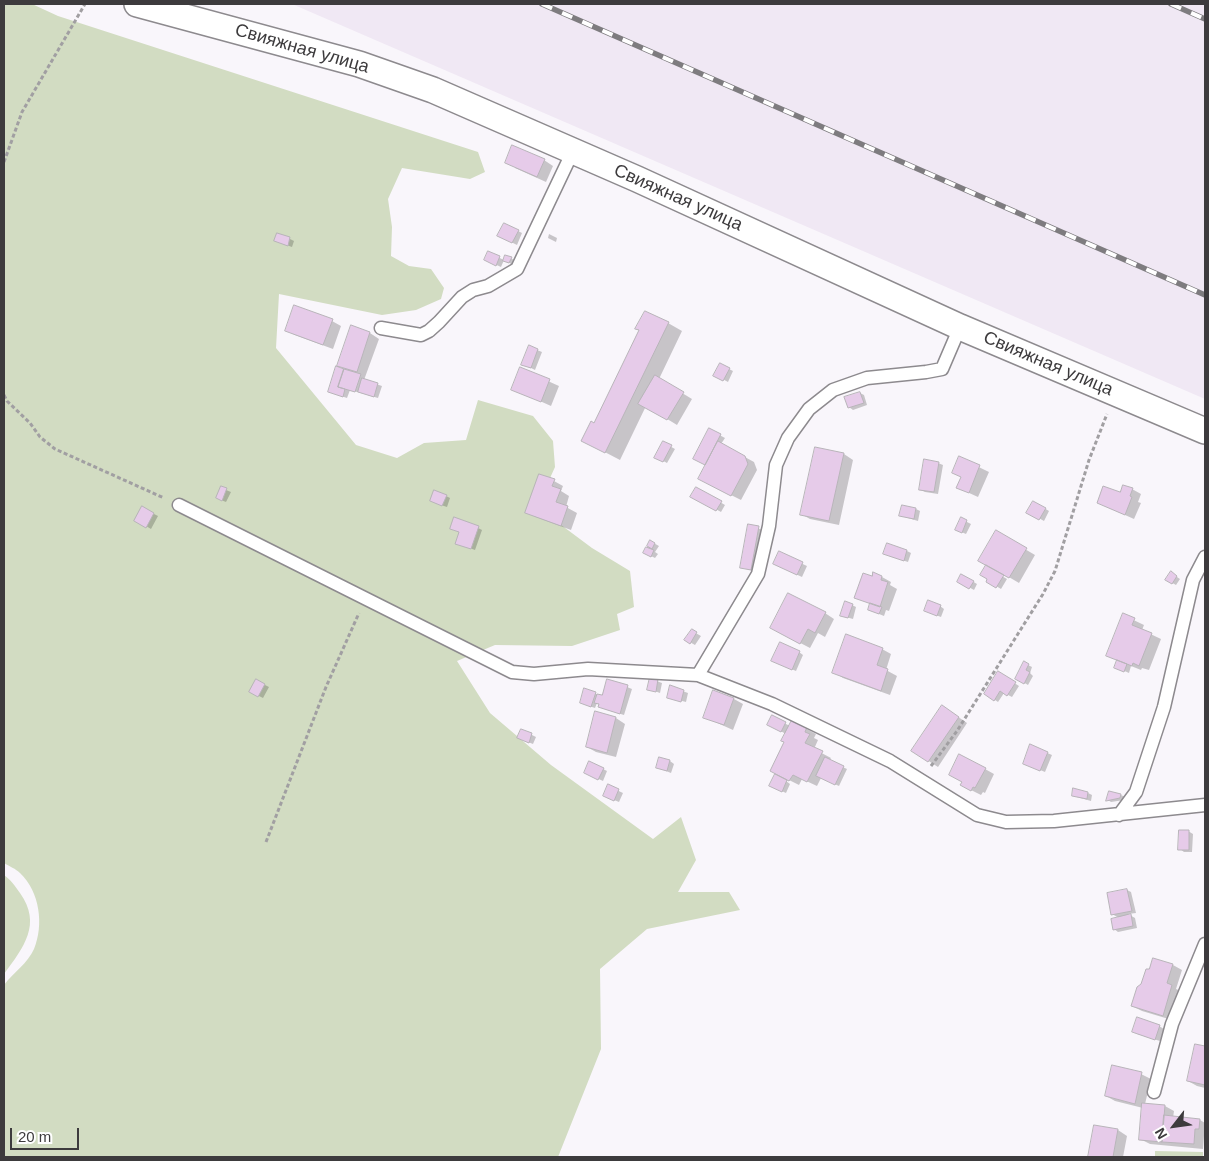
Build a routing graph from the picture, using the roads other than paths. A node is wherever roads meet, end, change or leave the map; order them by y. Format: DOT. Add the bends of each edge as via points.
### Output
graph roads {
  1 [pos="137,4"];
  2 [pos="573,151"];
  3 [pos="960,327"];
  4 [pos="381,328"];
  5 [pos="1205,431"];
  6 [pos="178,505"];
  7 [pos="1205,558"];
  8 [pos="698,675"];
  9 [pos="1205,805"];
  10 [pos="1120,815"];
  11 [pos="1205,944"];
  12 [pos="1154,1092"];
  1 -- 2 [label="street, Свияжная улица" via="360,64 433,90"];
  2 -- 3 [label="street, Свияжная улица"];
  2 -- 4 [label="lane" via="517,269 462,296 439,322 421,335"];
  3 -- 5 [label="street, Свияжная улица"];
  3 -- 8 [label="lane" via="942,369 867,378 833,390 799,423 776,465 769,526 758,574"];
  6 -- 8 [label="lane" via="512,672 534,674 588,669"];
  7 -- 10 [label="lane" via="1193,580 1164,707 1136,792"];
  8 -- 10 [label="lane" via="772,704 890,761 976,815 1006,822"];
  9 -- 10 [label="lane"];
  11 -- 12 [label="lane" via="1172,1024"];
}
